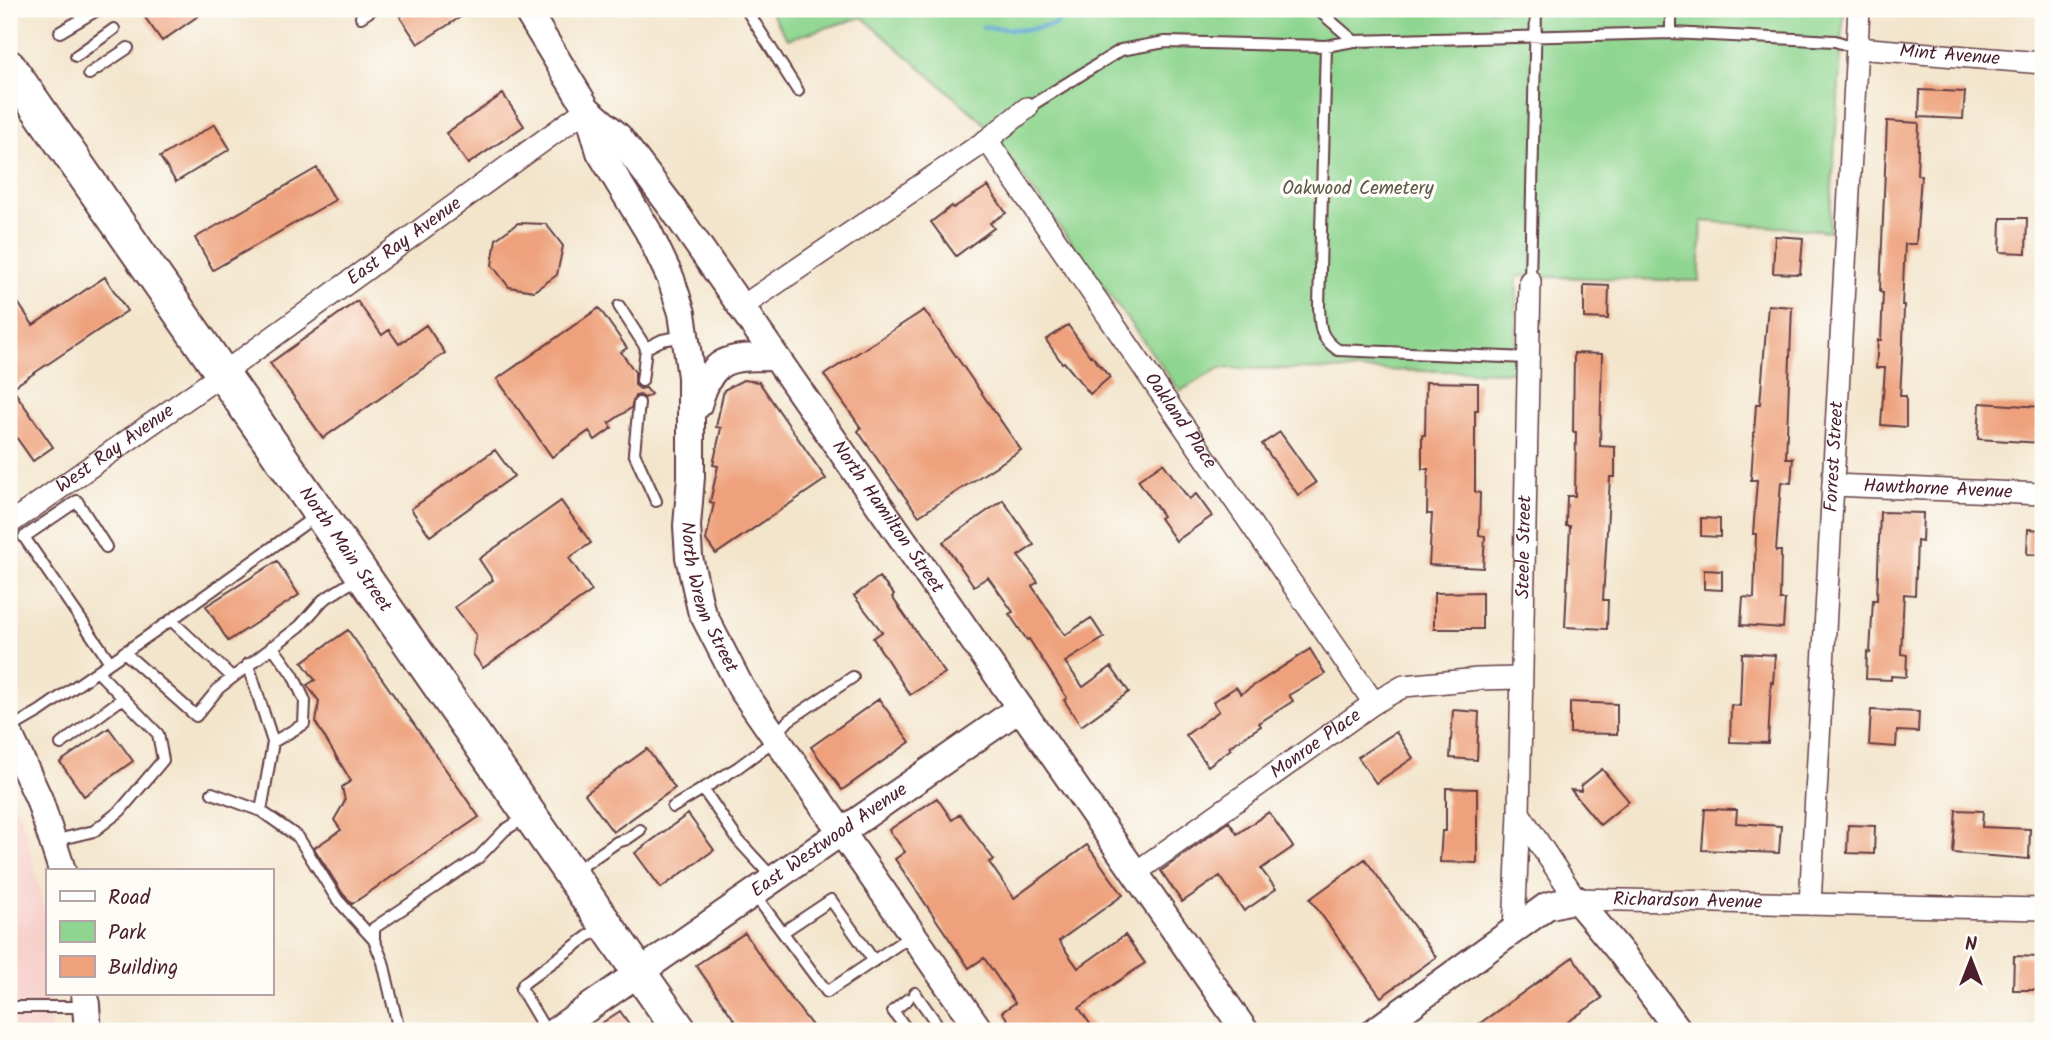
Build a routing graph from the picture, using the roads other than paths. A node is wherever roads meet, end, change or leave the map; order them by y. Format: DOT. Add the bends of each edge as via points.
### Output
graph roads {
  1 [pos="99,9"];
  2 [pos="373,9"];
  3 [pos="526,9"];
  4 [pos="746,9"];
  5 [pos="1317,9"];
  6 [pos="1536,9"];
  7 [pos="1671,9"];
  8 [pos="1859,9"];
  9 [pos="361,17"];
  10 [pos="114,29"];
  11 [pos="60,32"];
  12 [pos="1671,33"];
  13 [pos="1535,35"];
  14 [pos="1354,41"];
  15 [pos="1326,46"];
  16 [pos="128,48"];
  17 [pos="1857,48"];
  18 [pos="76,56"];
  19 [pos="2043,63"];
  20 [pos="9,67"];
  21 [pos="89,74"];
  22 [pos="798,91"];
  23 [pos="1027,108"];
  24 [pos="587,109"];
  25 [pos="987,140"];
  26 [pos="1530,281"];
  27 [pos="618,306"];
  28 [pos="740,308"];
  29 [pos="685,336"];
  30 [pos="646,348"];
  31 [pos="774,357"];
  32 [pos="1528,358"];
  33 [pos="222,374"];
  34 [pos="642,381"];
  35 [pos="639,403"];
  36 [pos="691,426"];
  37 [pos="1833,485"];
  38 [pos="2043,494"];
  39 [pos="656,501"];
  40 [pos="320,513"];
  41 [pos="15,528"];
  42 [pos="106,547"];
  43 [pos="362,575"];
  44 [pos="171,620"];
  45 [pos="272,646"];
  46 [pos="124,652"];
  47 [pos="110,662"];
  48 [pos="248,664"];
  49 [pos="97,671"];
  50 [pos="232,677"];
  51 [pos="853,677"];
  52 [pos="1521,678"];
  53 [pos="123,698"];
  54 [pos="1374,703"];
  55 [pos="1020,708"];
  56 [pos="9,732"];
  57 [pos="776,737"];
  58 [pos="273,742"];
  59 [pos="61,744"];
  60 [pos="703,789"];
  61 [pos="212,793"];
  62 [pos="673,807"];
  63 [pos="261,811"];
  64 [pos="1519,813"];
  65 [pos="528,815"];
  66 [pos="640,830"];
  67 [pos="842,834"];
  68 [pos="53,841"];
  69 [pos="62,869"];
  70 [pos="1135,873"];
  71 [pos="570,874"];
  72 [pos="764,887"];
  73 [pos="1576,900"];
  74 [pos="1810,904"];
  75 [pos="2043,909"];
  76 [pos="604,924"];
  77 [pos="1514,930"];
  78 [pos="783,932"];
  79 [pos="912,934"];
  80 [pos="374,940"];
  81 [pos="874,961"];
  82 [pos="639,974"];
  83 [pos="9,1007"];
  84 [pos="86,1010"];
  85 [pos="399,1031"];
  86 [pos="546,1031"];
  87 [pos="555,1031"];
  88 [pos="680,1031"];
  89 [pos="908,1031"];
  90 [pos="942,1031"];
  91 [pos="980,1031"];
  92 [pos="1245,1031"];
  93 [pos="1375,1031"];
  94 [pos="1679,1031"];
  1 -- 11 [label="lane"];
  2 -- 9 [label="lane"];
  3 -- 24 [label="street, North Hamilton Street"];
  4 -- 22 [label="lane"];
  5 -- 14 [label="lane"];
  6 -- 13 [label="lane"];
  7 -- 12 [label="lane"];
  8 -- 17 [label="street, Forrest Street"];
  10 -- 18 [label="lane"];
  12 -- 13 [label="lane"];
  12 -- 17 [label="lane" via="1835,41"];
  13 -- 14 [label="lane"];
  13 -- 26 [label="lane"];
  14 -- 15 [label="lane"];
  15 -- 23 [label="lane" via="1165,42 1121,50"];
  15 -- 32 [label="lane" via="1319,306 1326,342 1338,350"];
  16 -- 21 [label="lane"];
  17 -- 19 [label="street, Mint Avenue"];
  17 -- 37 [label="street, Forrest Street"];
  20 -- 33 [label="main road, North Main Street"];
  23 -- 25 [label="street"];
  24 -- 28 [label="street, North Hamilton Street" via="618,136"];
  24 -- 29 [label="street, North Wrenn Street" via="600,152 671,279"];
  24 -- 33 [label="street, East Ray Avenue"];
  25 -- 28 [label="street"];
  25 -- 54 [label="street, Oakland Place"];
  26 -- 32 [label="street, Steele Street"];
  27 -- 30 [label="lane"];
  28 -- 31 [label="street, North Hamilton Street"];
  29 -- 30 [label="lane"];
  29 -- 36 [label="street, North Wrenn Street"];
  30 -- 34 [label="lane"];
  31 -- 36 [label="street" via="735,358 711,372"];
  31 -- 55 [label="street, North Hamilton Street"];
  32 -- 52 [label="street, Steele Street"];
  33 -- 40 [label="main road, North Main Street"];
  33 -- 41 [label="street, West Ray Avenue"];
  35 -- 39 [label="lane" via="634,453"];
  36 -- 57 [label="street, North Wrenn Street" via="687,526 694,588 741,688"];
  37 -- 38 [label="street, Hawthorne Avenue"];
  37 -- 74 [label="street, Forrest Street"];
  40 -- 43 [label="main road, North Main Street"];
  40 -- 44 [label="lane"];
  41 -- 42 [label="lane" via="76,501"];
  41 -- 47 [label="lane"];
  43 -- 45 [label="lane" via="323,600 300,626"];
  43 -- 65 [label="main road, North Main Street"];
  44 -- 46 [label="lane"];
  44 -- 50 [label="lane"];
  45 -- 48 [label="lane"];
  45 -- 58 [label="lane" via="305,701 304,724"];
  46 -- 47 [label="lane"];
  46 -- 50 [label="lane" via="195,716"];
  47 -- 49 [label="lane"];
  48 -- 50 [label="lane"];
  48 -- 58 [label="lane"];
  49 -- 53 [label="lane"];
  49 -- 56 [label="lane"];
  51 -- 57 [label="lane" via="789,720"];
  52 -- 54 [label="street, Monroe Place" via="1404,686"];
  52 -- 64 [label="street, Steele Street"];
  53 -- 59 [label="lane"];
  53 -- 68 [label="lane" via="158,734 163,760 120,811 94,831"];
  54 -- 70 [label="street, Monroe Place"];
  55 -- 67 [label="street, East Westwood Avenue"];
  55 -- 70 [label="street, North Hamilton Street"];
  56 -- 68 [label="street"];
  57 -- 60 [label="lane"];
  57 -- 67 [label="street, North Wrenn Street"];
  58 -- 63 [label="lane"];
  60 -- 62 [label="lane"];
  60 -- 72 [label="lane"];
  61 -- 63 [label="lane"];
  63 -- 80 [label="lane" via="298,837 337,899"];
  64 -- 73 [label="street"];
  64 -- 77 [label="street, Steele Street"];
  65 -- 71 [label="main road, North Main Street"];
  65 -- 80 [label="lane" via="505,830 478,858 374,928"];
  66 -- 71 [label="lane"];
  67 -- 72 [label="street, East Westwood Avenue"];
  67 -- 79 [label="street, North Wrenn Street"];
  68 -- 69 [label="street"];
  70 -- 92 [label="street, North Hamilton Street"];
  71 -- 76 [label="main road, North Main Street"];
  72 -- 78 [label="lane"];
  72 -- 82 [label="street, East Westwood Avenue"];
  73 -- 74 [label="street, Richardson Avenue"];
  73 -- 77 [label="street, Richardson Avenue" via="1547,906"];
  73 -- 94 [label="street"];
  74 -- 75 [label="street, Richardson Avenue"];
  76 -- 82 [label="main road, North Main Street"];
  76 -- 86 [label="lane" via="524,983 521,989"];
  77 -- 93 [label="street, Richardson Avenue"];
  78 -- 81 [label="lane" via="827,992"];
  78 -- 81 [label="lane" via="831,900"];
  79 -- 81 [label="lane"];
  79 -- 91 [label="street, North Wrenn Street"];
  80 -- 85 [label="lane"];
  82 -- 87 [label="street, East Westwood Avenue"];
  82 -- 88 [label="main road, North Main Street"];
  83 -- 84 [label="lane"];
  89 -- 90 [label="lane" via="893,1011 911,996"];
}
